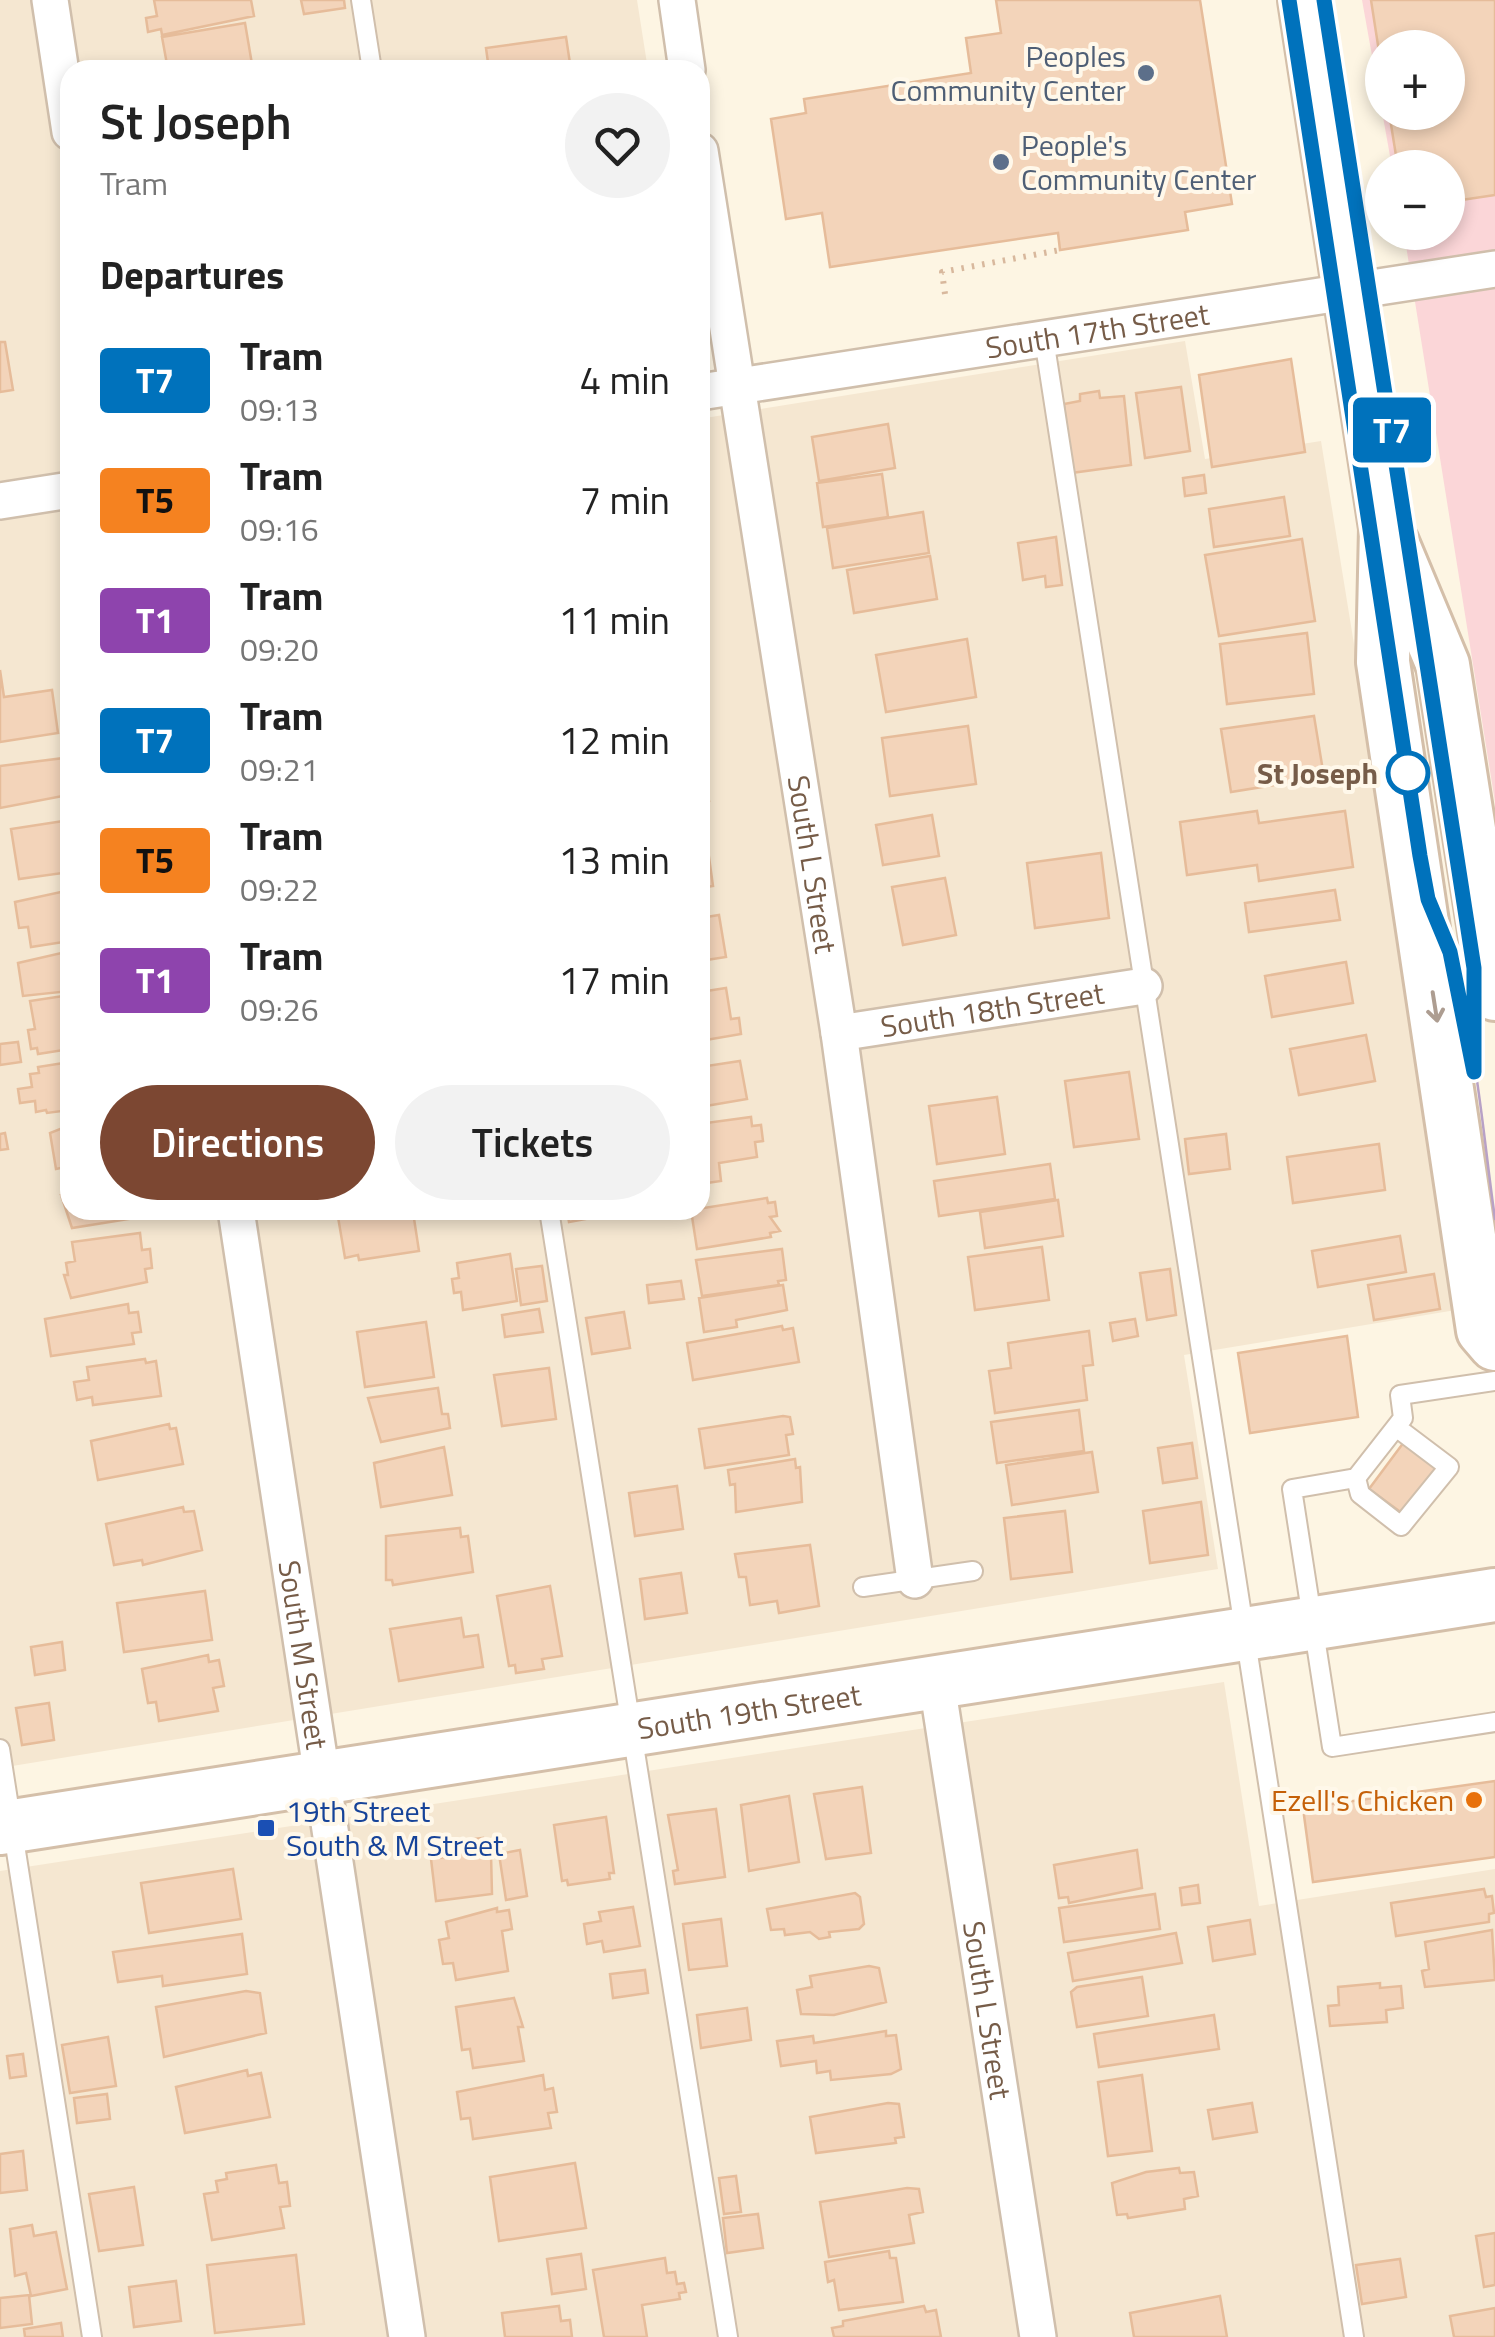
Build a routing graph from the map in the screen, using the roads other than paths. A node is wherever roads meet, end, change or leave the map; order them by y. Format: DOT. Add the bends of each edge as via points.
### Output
graph roads {
  1 [pos="50,0"];
  2 [pos="361,0"];
  3 [pos="676,0"];
  4 [pos="1305,0"];
  5 [pos="370,60"];
  6 [pos="686,60"];
  7 [pos="60,66"];
  8 [pos="710,217"];
  9 [pos="1495,269"];
  10 [pos="1350,291"];
  11 [pos="1044,338"];
  12 [pos="736,386"];
  13 [pos="710,390"];
  14 [pos="60,491"];
  15 [pos="0,500"];
  16 [pos="1386,528"];
  17 [pos="1490,928"];
  18 [pos="1424,937"];
  19 [pos="1144,986"];
  20 [pos="1495,994"];
  21 [pos="839,1033"];
  22 [pos="238,1220"];
  23 [pos="552,1220"];
  24 [pos="1495,1344"];
  25 [pos="1495,1380"];
  26 [pos="1396,1427"];
  27 [pos="1356,1478"];
  28 [pos="973,1571"];
  29 [pos="914,1580"];
  30 [pos="863,1588"];
  31 [pos="1495,1596"];
  32 [pos="1314,1623"];
  33 [pos="1245,1634"];
  34 [pos="937,1684"];
  35 [pos="1495,1722"];
  36 [pos="633,1730"];
  37 [pos="0,1749"];
  38 [pos="323,1778"];
  39 [pos="6,1827"];
  40 [pos="92,2337"];
  41 [pos="407,2337"];
  42 [pos="728,2337"];
  43 [pos="1038,2337"];
  44 [pos="1354,2337"];
  1 -- 7 [label="street"];
  2 -- 5 [label="lane"];
  3 -- 6 [label="street"];
  4 -- 10 [label="main road"];
  8 -- 12 [label="street, South L Street"];
  9 -- 10 [label="street, South 17th Street"];
  10 -- 11 [label="street, South 17th Street"];
  10 -- 16 [label="main road"];
  11 -- 12 [label="street, South 17th Street"];
  11 -- 19 [label="lane"];
  12 -- 13 [label="street, South 17th Street"];
  12 -- 21 [label="street, South L Street"];
  14 -- 15 [label="street"];
  16 -- 17 [label="main road" via="1444,664"];
  16 -- 18 [label="main road" via="1383,662"];
  17 -- 18 [label="street"];
  17 -- 20 [label="main road"];
  18 -- 24 [label="main road, one-way" via="1483,1330"];
  19 -- 21 [label="street, South 18th Street"];
  19 -- 33 [label="lane"];
  21 -- 29 [label="street, South L Street"];
  22 -- 38 [label="street, South M Street"];
  23 -- 36 [label="lane"];
  25 -- 26 [label="lane" via="1400,1395 1403,1418"];
  26 -- 27 [label="lane" via="1380,1461"];
  26 -- 27 [label="lane" via="1449,1466 1402,1526 1360,1494"];
  27 -- 32 [label="lane" via="1292,1489"];
  28 -- 29 [label="lane"];
  29 -- 30 [label="lane"];
  31 -- 32 [label="main road, South 19th Street"];
  32 -- 33 [label="main road, South 19th Street"];
  32 -- 35 [label="lane" via="1332,1747"];
  33 -- 34 [label="main road, South 19th Street"];
  33 -- 44 [label="lane"];
  34 -- 36 [label="main road, South 19th Street"];
  34 -- 43 [label="street, South L Street"];
  36 -- 38 [label="main road, South 19th Street"];
  36 -- 42 [label="lane"];
  37 -- 39 [label="lane"];
  38 -- 39 [label="main road, South 19th Street"];
  38 -- 41 [label="street, South M Street"];
  39 -- 40 [label="lane"];
}
